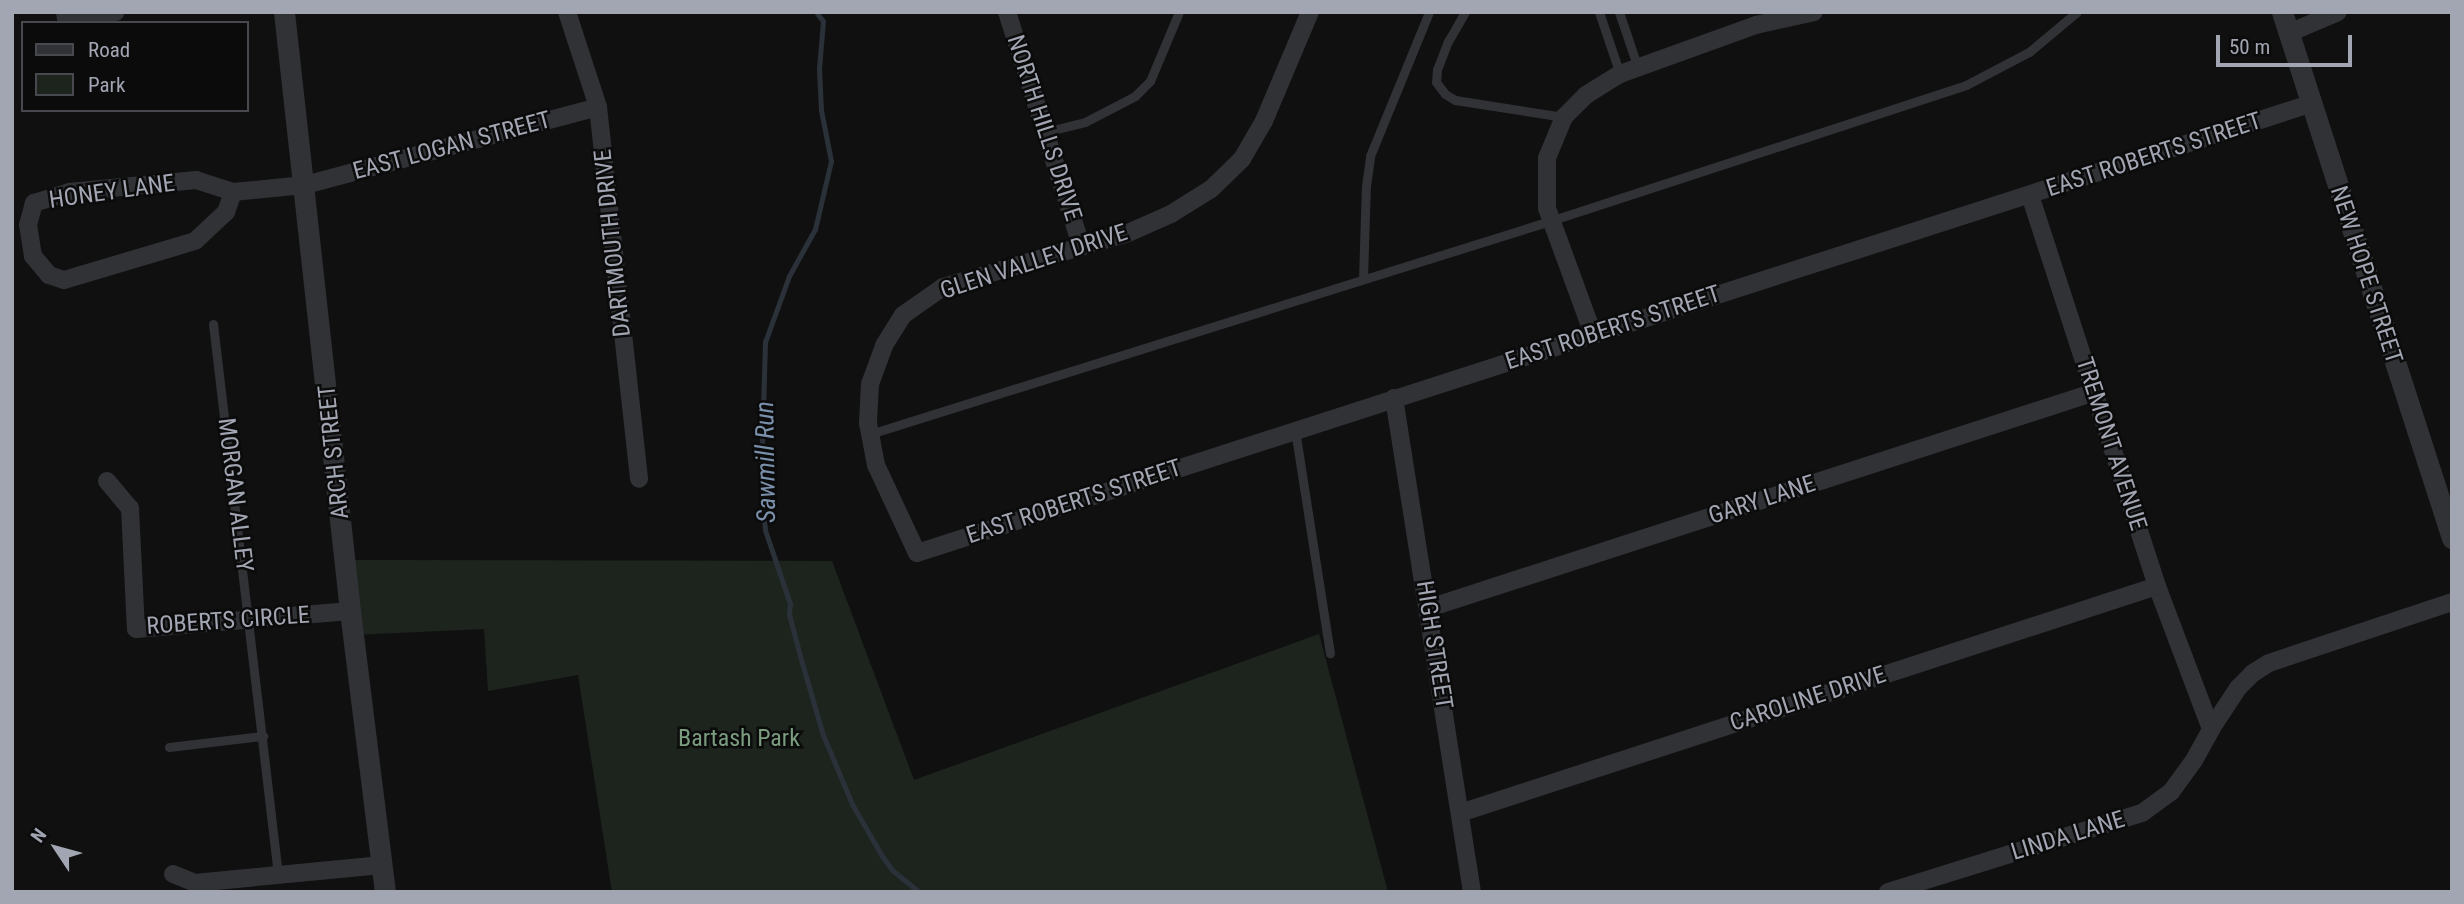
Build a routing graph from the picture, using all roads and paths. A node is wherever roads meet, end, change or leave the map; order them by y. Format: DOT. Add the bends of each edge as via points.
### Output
graph roads {
  1 [pos="65,12"];
  2 [pos="116,12"];
  3 [pos="284,12"];
  4 [pos="567,12"];
  5 [pos="1007,12"];
  6 [pos="1179,12"];
  7 [pos="1310,12"];
  8 [pos="1429,12"];
  9 [pos="1465,12"];
  10 [pos="1599,12"];
  11 [pos="1619,12"];
  12 [pos="1814,12"];
  13 [pos="2077,12"];
  14 [pos="2282,12"];
  15 [pos="2338,12"];
  16 [pos="1753,19"];
  17 [pos="2289,33"];
  18 [pos="1638,68"];
  19 [pos="1620,74"];
  20 [pos="2310,104"];
  21 [pos="598,107"];
  22 [pos="1564,117"];
  23 [pos="1045,132"];
  24 [pos="305,185"];
  25 [pos="233,192"];
  26 [pos="2030,196"];
  27 [pos="1550,220"];
  28 [pos="1081,245"];
  29 [pos="1363,279"];
  30 [pos="213,324"];
  31 [pos="1593,334"];
  32 [pos="2095,392"];
  33 [pos="1394,398"];
  34 [pos="1295,430"];
  35 [pos="870,434"];
  36 [pos="639,478"];
  37 [pos="107,481"];
  38 [pos="2452,538"];
  39 [pos="917,553"];
  40 [pos="2157,586"];
  41 [pos="2452,602"];
  42 [pos="1429,608"];
  43 [pos="350,611"];
  44 [pos="251,621"];
  45 [pos="1330,653"];
  46 [pos="2210,729"];
  47 [pos="263,736"];
  48 [pos="169,747"];
  49 [pos="1460,813"];
  50 [pos="382,865"];
  51 [pos="173,874"];
  52 [pos="278,875"];
  53 [pos="385,892"];
  54 [pos="1472,892"];
  55 [pos="1888,892"];
  1 -- 2 [label="street" via="66,19"];
  3 -- 24 [label="street, ARCH STREET"];
  4 -- 21 [label="street, DARTMOUTH DRIVE"];
  5 -- 23 [label="street, NORTH HILLS DRIVE"];
  6 -- 23 [label="lane" via="1150,81 1135,96 1085,122"];
  7 -- 28 [label="street, GLEN VALLEY DRIVE" via="1264,121 1242,159 1211,189 1171,214 1128,233"];
  8 -- 29 [label="lane" via="1370,156"];
  9 -- 22 [label="lane" via="1437,68 1436,82 1445,94 1455,100"];
  10 -- 19 [label="lane"];
  11 -- 18 [label="lane"];
  12 -- 16 [label="street"];
  13 -- 27 [label="lane" via="2029,52 1966,85"];
  14 -- 17 [label="street, NEW HOPE STREET"];
  15 -- 17 [label="street"];
  16 -- 18 [label="street"];
  17 -- 20 [label="street, NEW HOPE STREET"];
  18 -- 19 [label="street"];
  19 -- 22 [label="street" via="1586,95"];
  20 -- 26 [label="street, EAST ROBERTS STREET"];
  20 -- 38 [label="street, NEW HOPE STREET"];
  21 -- 24 [label="street, EAST LOGAN STREET"];
  21 -- 36 [label="street, DARTMOUTH DRIVE"];
  22 -- 27 [label="street" via="1546,159"];
  23 -- 28 [label="street, NORTH HILLS DRIVE"];
  24 -- 25 [label="street, HONEY LANE"];
  24 -- 43 [label="street, ARCH STREET"];
  25 -- 25 [label="street, HONEY LANE" via="196,180 69,192 34,203 28,225 33,256 49,275 64,281 195,241 226,212"];
  26 -- 31 [label="street, EAST ROBERTS STREET"];
  26 -- 32 [label="street, TREMONT AVENUE"];
  27 -- 29 [label="lane"];
  27 -- 31 [label="street"];
  28 -- 35 [label="street, GLEN VALLEY DRIVE" via="943,287 903,315 884,346 870,384"];
  29 -- 35 [label="lane"];
  30 -- 44 [label="lane, MORGAN ALLEY"];
  31 -- 33 [label="street, EAST ROBERTS STREET"];
  32 -- 40 [label="street, TREMONT AVENUE"];
  32 -- 42 [label="street, GARY LANE"];
  33 -- 34 [label="street, EAST ROBERTS STREET"];
  33 -- 42 [label="street, HIGH STREET"];
  34 -- 39 [label="street, EAST ROBERTS STREET"];
  34 -- 45 [label="lane"];
  35 -- 39 [label="street, GLEN VALLEY DRIVE" via="876,465"];
  37 -- 44 [label="street, ROBERTS CIRCLE" via="130,508 135,629"];
  40 -- 46 [label="street, TREMONT AVENUE"];
  40 -- 49 [label="street, CAROLINE DRIVE"];
  41 -- 46 [label="street, LINDA LANE" via="2269,663 2238,688"];
  42 -- 49 [label="street, HIGH STREET"];
  43 -- 44 [label="street, ROBERTS CIRCLE"];
  43 -- 50 [label="street, ARCH STREET"];
  44 -- 47 [label="lane, MORGAN ALLEY"];
  46 -- 55 [label="street, LINDA LANE" via="2171,792 2142,813"];
  47 -- 48 [label="lane"];
  47 -- 52 [label="lane, MORGAN ALLEY"];
  49 -- 54 [label="street, HIGH STREET"];
  50 -- 52 [label="street"];
  50 -- 53 [label="street, ARCH STREET"];
  51 -- 52 [label="street" via="195,883"];
}
